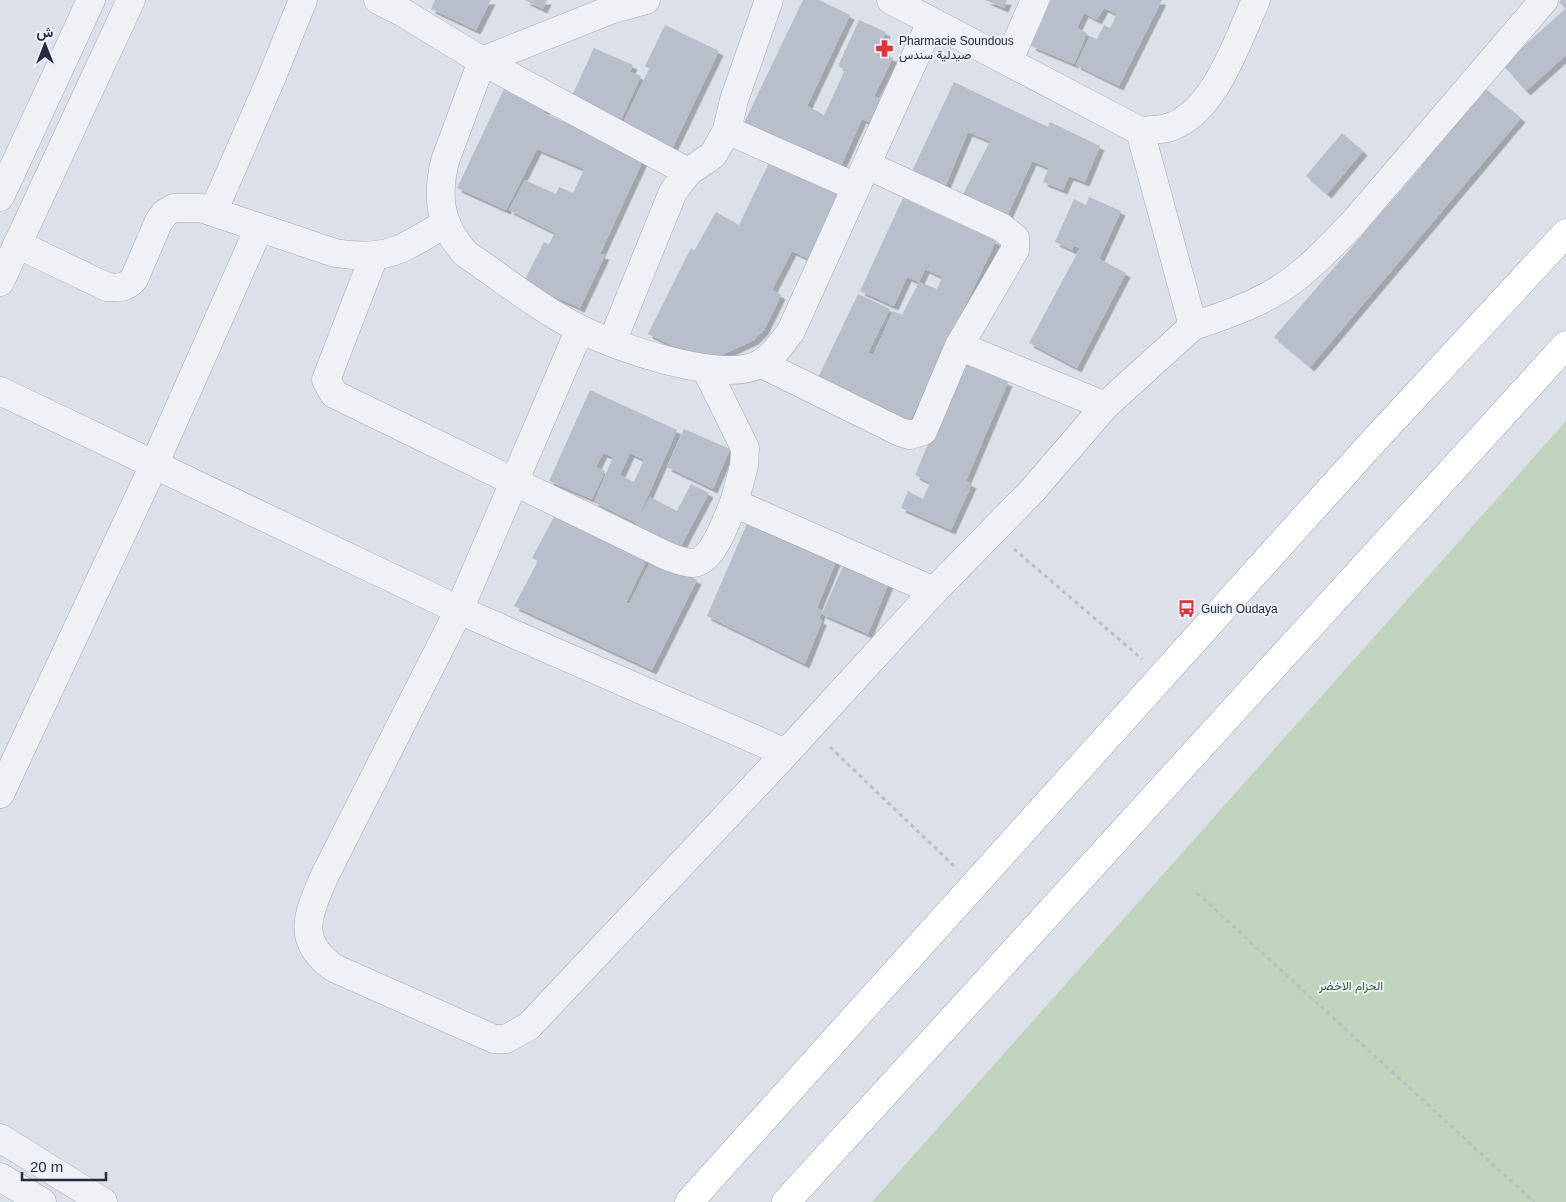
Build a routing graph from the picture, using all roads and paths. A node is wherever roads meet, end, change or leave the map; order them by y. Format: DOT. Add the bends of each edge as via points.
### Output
graph roads {
  1 [pos="91,0"];
  2 [pos="131,0"];
  3 [pos="302,0"];
  4 [pos="646,0"];
  5 [pos="769,0"];
  6 [pos="891,0"];
  7 [pos="1035,0"];
  8 [pos="1256,0"];
  9 [pos="1544,0"];
  10 [pos="396,4"];
  11 [pos="612,5"];
  12 [pos="931,22"];
  13 [pos="1009,60"];
  14 [pos="482,61"];
  15 [pos="727,130"];
  16 [pos="1140,131"];
  17 [pos="688,172"];
  18 [pos="862,176"];
  19 [pos="0,197"];
  20 [pos="213,212"];
  21 [pos="446,223"];
  22 [pos="259,228"];
  23 [pos="1566,233"];
  24 [pos="17,244"];
  25 [pos="374,256"];
  26 [pos="0,282"];
  27 [pos="1192,326"];
  28 [pos="580,329"];
  29 [pos="612,342"];
  30 [pos="1566,345"];
  31 [pos="959,346"];
  32 [pos="762,364"];
  33 [pos="706,369"];
  34 [pos="0,392"];
  35 [pos="1105,406"];
  36 [pos="154,465"];
  37 [pos="516,482"];
  38 [pos="734,503"];
  39 [pos="993,530"];
  40 [pos="934,591"];
  41 [pos="459,610"];
  42 [pos="1163,677"];
  43 [pos="810,727"];
  44 [pos="786,753"];
  45 [pos="0,794"];
  46 [pos="974,886"];
  47 [pos="1197,893"];
  48 [pos="0,1138"];
  49 [pos="0,1177"];
  50 [pos="42,1202"];
  51 [pos="103,1202"];
  52 [pos="689,1202"];
  53 [pos="786,1202"];
  54 [pos="1534,1202"];
  1 -- 19 [label="street"];
  2 -- 24 [label="street"];
  3 -- 20 [label="street"];
  4 -- 11 [label="street"];
  5 -- 15 [label="street" via="734,100"];
  6 -- 12 [label="street"];
  7 -- 13 [label="street"];
  8 -- 16 [label="street" via="1216,85 1201,104 1186,119 1167,128"];
  9 -- 27 [label="street" via="1326,252 1292,281 1262,298 1228,315"];
  10 -- 14 [label="street"];
  11 -- 14 [label="street"];
  12 -- 13 [label="street"];
  12 -- 18 [label="street"];
  13 -- 16 [label="street"];
  14 -- 17 [label="street"];
  14 -- 21 [label="street" via="450,144 441,177 441,206"];
  15 -- 17 [label="street" via="713,155"];
  15 -- 18 [label="street"];
  16 -- 27 [label="street"];
  17 -- 29 [label="street" via="673,192"];
  18 -- 31 [label="street" via="1001,227 1015,238 1015,250"];
  18 -- 32 [label="street" via="790,331 780,347"];
  20 -- 22 [label="street"];
  20 -- 24 [label="street" via="189,207 174,208 165,213 134,278 128,286 118,288 107,287"];
  21 -- 25 [label="street" via="392,253"];
  21 -- 28 [label="street" via="453,239 466,254"];
  22 -- 25 [label="street" via="335,253"];
  22 -- 36 [label="street"];
  23 -- 42 [label="main road" via="1370,445"];
  24 -- 26 [label="street"];
  25 -- 37 [label="street" via="326,380 334,394"];
  27 -- 35 [label="street"];
  28 -- 29 [label="street"];
  28 -- 37 [label="street"];
  29 -- 33 [label="street" via="678,364"];
  30 -- 53 [label="main road"];
  31 -- 32 [label="street" via="923,431 910,435"];
  31 -- 35 [label="street"];
  32 -- 33 [label="street" via="729,371"];
  33 -- 38 [label="street" via="745,448 744,466"];
  34 -- 36 [label="street"];
  35 -- 39 [label="street"];
  36 -- 41 [label="street"];
  36 -- 45 [label="street"];
  37 -- 38 [label="street" via="666,556 694,563 710,553"];
  37 -- 41 [label="street"];
  38 -- 40 [label="street"];
  39 -- 40 [label="street"];
  39 -- 42 [label="path"];
  40 -- 43 [label="street"];
  41 -- 44 [label="street"];
  41 -- 44 [label="street" via="324,877 312,907 308,930 312,946 334,968 482,1035 506,1039 529,1026"];
  42 -- 46 [label="main road"];
  43 -- 44 [label="street"];
  43 -- 46 [label="path"];
  46 -- 52 [label="main road"];
  47 -- 54 [label="path"];
  48 -- 51 [label="street"];
  49 -- 50 [label="street"];
}
